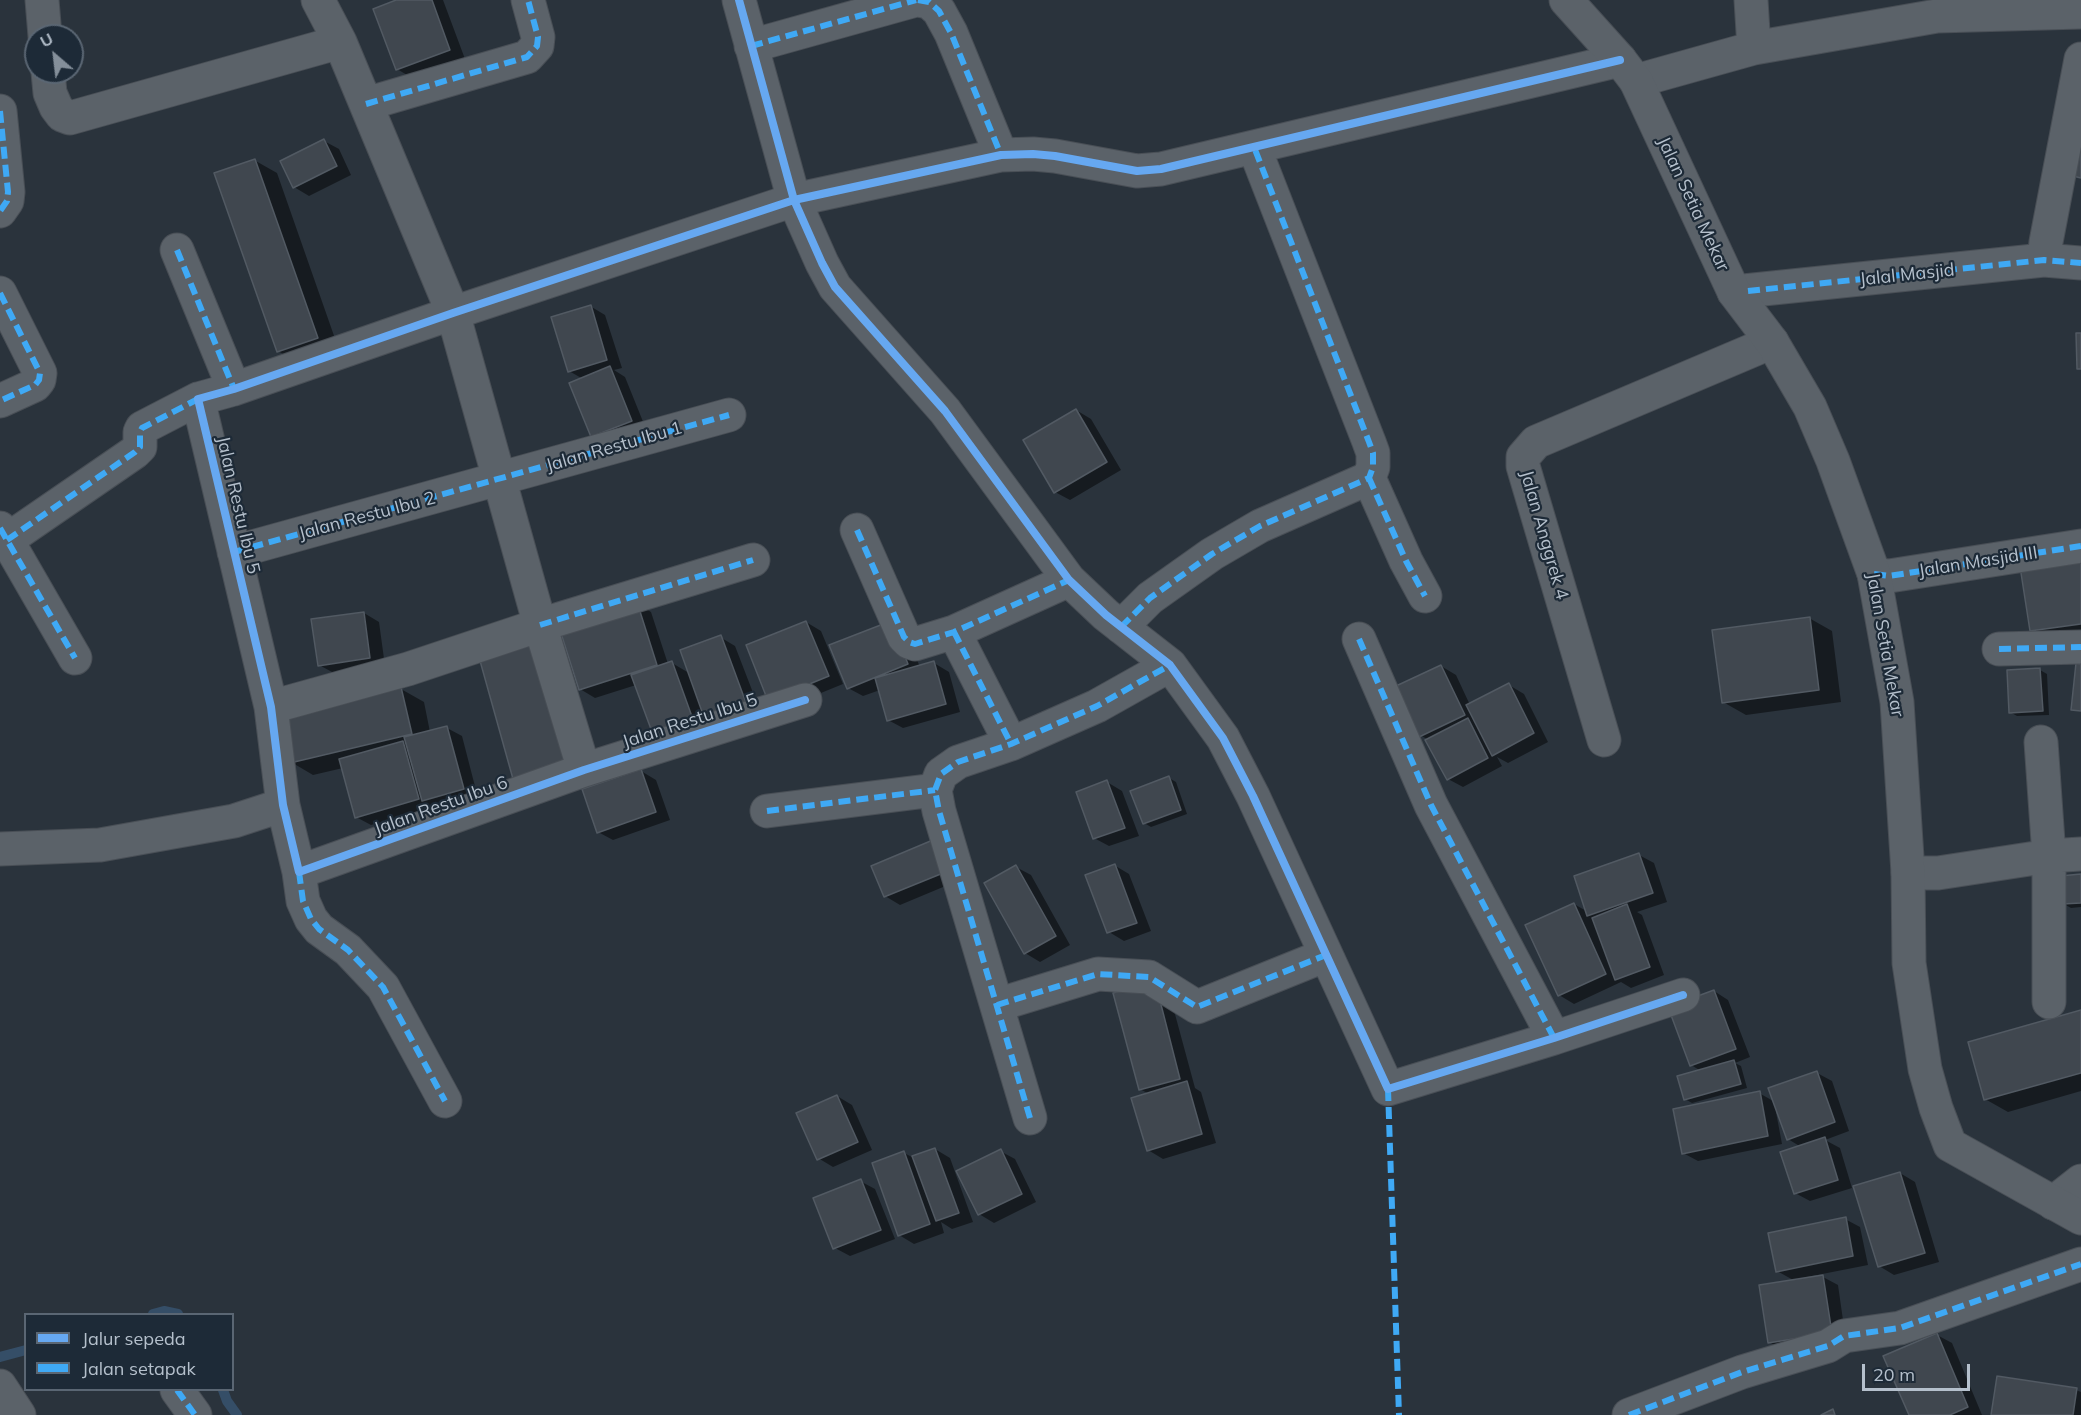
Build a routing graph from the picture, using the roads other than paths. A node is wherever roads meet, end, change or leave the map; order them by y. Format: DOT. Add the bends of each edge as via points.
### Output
graph roads {
  1 [pos="42,0"];
  2 [pos="318,0"];
  3 [pos="528,0"];
  4 [pos="739,0"];
  5 [pos="917,0"];
  6 [pos="1566,0"];
  7 [pos="1751,0"];
  8 [pos="1937,8"];
  9 [pos="2081,12"];
  10 [pos="44,24"];
  11 [pos="340,42"];
  12 [pos="752,46"];
  13 [pos="1754,48"];
  14 [pos="2081,59"];
  15 [pos="1628,70"];
  16 [pos="49,84"];
  17 [pos="366,104"];
  18 [pos="0,111"];
  19 [pos="1254,147"];
  20 [pos="1001,154"];
  21 [pos="794,200"];
  22 [pos="0,211"];
  23 [pos="177,250"];
  24 [pos="2044,260"];
  25 [pos="2081,263"];
  26 [pos="1734,292"];
  27 [pos="0,293"];
  28 [pos="453,313"];
  29 [pos="1772,342"];
  30 [pos="234,389"];
  31 [pos="198,399"];
  32 [pos="0,401"];
  33 [pos="729,415"];
  34 [pos="1369,478"];
  35 [pos="499,479"];
  36 [pos="856,530"];
  37 [pos="4,534"];
  38 [pos="2081,546"];
  39 [pos="234,552"];
  40 [pos="753,560"];
  41 [pos="1874,574"];
  42 [pos="1069,580"];
  43 [pos="1425,596"];
  44 [pos="540,625"];
  45 [pos="1121,627"];
  46 [pos="954,632"];
  47 [pos="1359,639"];
  48 [pos="2081,646"];
  49 [pos="1999,649"];
  50 [pos="75,658"];
  51 [pos="1170,665"];
  52 [pos="805,700"];
  53 [pos="271,707"];
  54 [pos="1604,740"];
  55 [pos="2041,742"];
  56 [pos="1011,744"];
  57 [pos="584,770"];
  58 [pos="935,790"];
  59 [pos="283,805"];
  60 [pos="767,811"];
  61 [pos="0,849"];
  62 [pos="2065,855"];
  63 [pos="304,870"];
  64 [pos="1908,873"];
  65 [pos="1326,955"];
  66 [pos="1683,994"];
  67 [pos="2049,1002"];
  68 [pos="997,1005"];
  69 [pos="1554,1038"];
  70 [pos="445,1101"];
  71 [pos="1030,1118"];
  72 [pos="2081,1182"];
  73 [pos="2067,1210"];
  74 [pos="2081,1264"];
  75 [pos="178,1391"];
  76 [pos="195,1415"];
  77 [pos="1629,1415"];
  1 -- 10 [label="street"];
  2 -- 11 [label="street"];
  3 -- 17 [label="street" via="538,37 537,46 527,57"];
  4 -- 12 [label="street"];
  5 -- 12 [label="street"];
  5 -- 20 [label="street" via="929,2 939,11"];
  6 -- 15 [label="street, Jalan Setia Mekar"];
  7 -- 13 [label="street"];
  8 -- 9 [label="street"];
  8 -- 13 [label="street"];
  11 -- 16 [label="street" via="70,118 56,107"];
  11 -- 17 [label="street"];
  12 -- 21 [label="street"];
  13 -- 15 [label="street"];
  14 -- 24 [label="street"];
  15 -- 19 [label="street"];
  15 -- 26 [label="street, Jalan Setia Mekar"];
  17 -- 28 [label="street"];
  18 -- 22 [label="street" via="8,192"];
  19 -- 20 [label="street" via="1137,171 1055,156"];
  19 -- 34 [label="street" via="1373,453"];
  20 -- 21 [label="street"];
  21 -- 28 [label="street"];
  21 -- 42 [label="street" via="835,286 945,411"];
  23 -- 30 [label="street"];
  24 -- 25 [label="street, Jalal Masjid"];
  24 -- 26 [label="street, Jalal Masjid"];
  26 -- 29 [label="street, Jalan Setia Mekar"];
  27 -- 32 [label="street" via="39,373 35,385"];
  28 -- 30 [label="street"];
  28 -- 35 [label="street"];
  29 -- 41 [label="street, Jalan Setia Mekar" via="1810,407"];
  29 -- 54 [label="street, Jalan Anggrek 4" via="1536,442 1523,457"];
  30 -- 31 [label="street"];
  31 -- 37 [label="street" via="142,428 140,447 125,460"];
  31 -- 39 [label="street, Jalan Restu Ibu 5"];
  33 -- 35 [label="street, Jalan Restu Ibu 1"];
  34 -- 43 [label="street"];
  34 -- 45 [label="street" via="1260,526 1212,554 1150,598"];
  35 -- 39 [label="street, Jalan Restu Ibu 2"];
  35 -- 44 [label="street"];
  36 -- 46 [label="street" via="904,637 909,642 923,643"];
  37 -- 50 [label="street"];
  38 -- 41 [label="street, Jalan Masjid III" via="1889,576"];
  39 -- 53 [label="street, Jalan Restu Ibu 5"];
  40 -- 44 [label="street"];
  41 -- 64 [label="street, Jalan Setia Mekar" via="1897,702"];
  42 -- 45 [label="street"];
  42 -- 46 [label="street"];
  44 -- 53 [label="street" via="408,669"];
  44 -- 57 [label="street"];
  45 -- 51 [label="street"];
  46 -- 56 [label="street"];
  47 -- 69 [label="street" via="1431,805"];
  48 -- 49 [label="street"];
  51 -- 56 [label="street" via="1097,706"];
  51 -- 65 [label="street" via="1223,738"];
  52 -- 57 [label="street, Jalan Restu Ibu 5"];
  53 -- 59 [label="street, Jalan Restu Ibu 5"];
  55 -- 62 [label="street"];
  56 -- 58 [label="street" via="958,762 941,774"];
  57 -- 63 [label="street, Jalan Restu Ibu 6"];
  58 -- 60 [label="street"];
  58 -- 68 [label="street"];
  59 -- 61 [label="street" via="234,821 100,845"];
  59 -- 63 [label="street, Jalan Restu Ibu 5"];
  62 -- 64 [label="street" via="1938,873"];
  62 -- 67 [label="street"];
  63 -- 70 [label="street, Jalan Restu Ibu 5" via="303,901 311,919 383,987"];
  64 -- 73 [label="street, Jalan Setia Mekar" via="1910,963 1925,1069 1950,1144"];
  65 -- 68 [label="street" via="1197,1007 1149,977 1098,974"];
  65 -- 69 [label="street" via="1388,1089"];
  66 -- 69 [label="street"];
  68 -- 71 [label="street"];
  72 -- 73 [label="street"];
  74 -- 77 [label="street" via="1900,1328 1844,1335 1828,1346 1742,1372"];
  75 -- 76 [label="street"];
}
